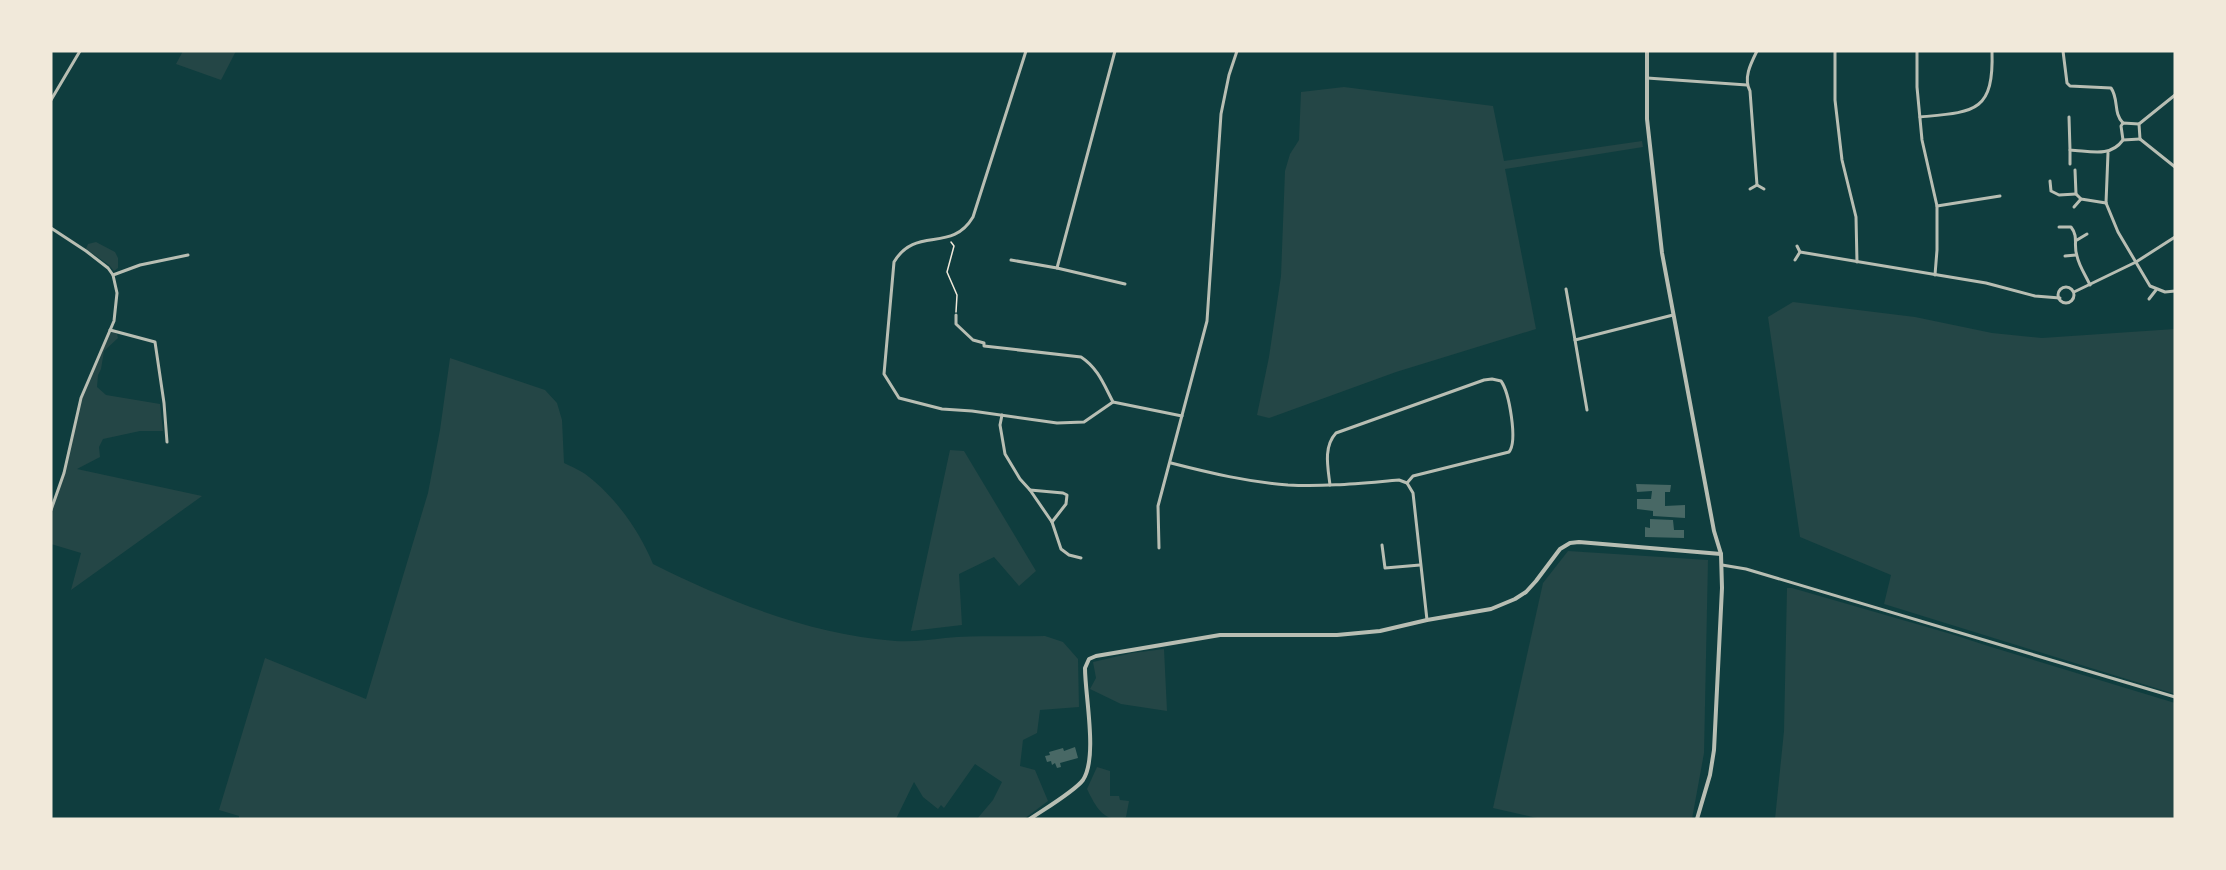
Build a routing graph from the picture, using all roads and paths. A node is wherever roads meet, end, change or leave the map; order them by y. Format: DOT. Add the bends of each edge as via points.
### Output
graph roads {
  1 [pos="80,51"];
  2 [pos="1026,51"];
  3 [pos="1115,51"];
  4 [pos="1237,51"];
  5 [pos="1647,51"];
  6 [pos="1757,51"];
  7 [pos="1835,51"];
  8 [pos="1917,51"];
  9 [pos="1992,51"];
  10 [pos="2062,51"];
  11 [pos="1647,78"];
  12 [pos="1747,85"];
  13 [pos="2175,95"];
  14 [pos="51,100"];
  15 [pos="1919,117"];
  16 [pos="2069,117"];
  17 [pos="2123,123"];
  18 [pos="2139,124"];
  19 [pos="2140,139"];
  20 [pos="2123,140"];
  21 [pos="2070,150"];
  22 [pos="2108,153"];
  23 [pos="2070,164"];
  24 [pos="2175,167"];
  25 [pos="2075,171"];
  26 [pos="2050,181"];
  27 [pos="1756,185"];
  28 [pos="1750,189"];
  29 [pos="1764,189"];
  30 [pos="2076,194"];
  31 [pos="2000,196"];
  32 [pos="2081,199"];
  33 [pos="2106,203"];
  34 [pos="1937,206"];
  35 [pos="2074,207"];
  36 [pos="2059,227"];
  37 [pos="51,228"];
  38 [pos="2087,234"];
  39 [pos="953,236"];
  40 [pos="2175,237"];
  41 [pos="2077,240"];
  42 [pos="1797,246"];
  43 [pos="1800,252"];
  44 [pos="188,255"];
  45 [pos="2076,255"];
  46 [pos="2065,256"];
  47 [pos="1011,260"];
  48 [pos="1795,260"];
  49 [pos="1857,262"];
  50 [pos="2136,262"];
  51 [pos="1056,268"];
  52 [pos="113,275"];
  53 [pos="1935,275"];
  54 [pos="1125,284"];
  55 [pos="2090,285"];
  56 [pos="1566,289"];
  57 [pos="2156,290"];
  58 [pos="2175,291"];
  59 [pos="2074,292"];
  60 [pos="2060,298"];
  61 [pos="2149,299"];
  62 [pos="956,315"];
  63 [pos="1673,315"];
  64 [pos="110,330"];
  65 [pos="1575,340"];
  66 [pos="1113,402"];
  67 [pos="1587,410"];
  68 [pos="1002,415"];
  69 [pos="1183,416"];
  70 [pos="167,442"];
  71 [pos="1170,462"];
  72 [pos="1407,483"];
  73 [pos="1330,485"];
  74 [pos="1030,490"];
  75 [pos="51,510"];
  76 [pos="1052,522"];
  77 [pos="1382,545"];
  78 [pos="1159,548"];
  79 [pos="1721,554"];
  80 [pos="1081,558"];
  81 [pos="1722,564"];
  82 [pos="1420,565"];
  83 [pos="1427,620"];
  84 [pos="2175,697"];
  85 [pos="1030,819"];
  86 [pos="1698,819"];
  1 -- 14 [label="street"];
  2 -- 39 [label="street" via="972,217 962,232"];
  3 -- 51 [label="street"];
  4 -- 69 [label="street" via="1224,95 1219,136 1207,321"];
  5 -- 11 [label="street"];
  6 -- 12 [label="street"];
  7 -- 49 [label="street" via="1836,109 1842,160 1856,217"];
  8 -- 15 [label="street"];
  9 -- 15 [label="street" via="1990,91 1982,101 1959,113"];
  10 -- 17 [label="street" via="2067,83 2111,88 2117,116"];
  11 -- 12 [label="street"];
  11 -- 63 [label="street" via="1651,165"];
  12 -- 27 [label="street"];
  13 -- 18 [label="street"];
  15 -- 34 [label="street"];
  16 -- 21 [label="street"];
  17 -- 18 [label="street"];
  17 -- 20 [label="street"];
  18 -- 19 [label="street"];
  19 -- 20 [label="street"];
  19 -- 24 [label="street"];
  20 -- 22 [label="street"];
  21 -- 22 [label="street"];
  21 -- 23 [label="street"];
  22 -- 33 [label="street"];
  25 -- 30 [label="street"];
  26 -- 30 [label="street" via="2055,194"];
  27 -- 28 [label="street"];
  27 -- 29 [label="street"];
  30 -- 32 [label="street"];
  31 -- 34 [label="street"];
  32 -- 33 [label="street"];
  32 -- 35 [label="street"];
  33 -- 50 [label="street"];
  34 -- 53 [label="street"];
  36 -- 41 [label="street" via="2071,227"];
  37 -- 52 [label="street" via="92,255"];
  38 -- 41 [label="street"];
  39 -- 62 [label="path" via="947,273 957,295"];
  39 -- 68 [label="street" via="912,243 894,262 884,374 896,394 906,401"];
  40 -- 50 [label="street"];
  41 -- 45 [label="street"];
  42 -- 43 [label="street"];
  43 -- 48 [label="street"];
  43 -- 49 [label="street"];
  44 -- 52 [label="street"];
  45 -- 46 [label="street"];
  45 -- 55 [label="street"];
  47 -- 51 [label="street"];
  49 -- 53 [label="street"];
  50 -- 55 [label="street"];
  50 -- 57 [label="street"];
  51 -- 54 [label="street"];
  52 -- 64 [label="street" via="117,292"];
  53 -- 60 [label="street"];
  55 -- 59 [label="street"];
  56 -- 65 [label="street"];
  57 -- 58 [label="street"];
  57 -- 61 [label="street"];
  59 -- 60 [label="street" via="2068,302"];
  59 -- 60 [label="street" via="2062,288"];
  62 -- 66 [label="street" via="956,324 984,346 1081,357 1101,376"];
  63 -- 65 [label="street"];
  63 -- 79 [label="street"];
  64 -- 70 [label="street" via="155,342"];
  64 -- 75 [label="street" via="81,398"];
  65 -- 67 [label="street"];
  66 -- 68 [label="street" via="1084,422 1057,423"];
  66 -- 69 [label="street"];
  68 -- 74 [label="street" via="1005,454"];
  69 -- 71 [label="street"];
  71 -- 73 [label="street" via="1262,483"];
  71 -- 78 [label="street" via="1158,506"];
  72 -- 73 [label="street" via="1399,480"];
  72 -- 73 [label="street" via="1413,476 1509,452 1514,434 1501,381 1484,380 1336,433 1328,451"];
  72 -- 82 [label="street" via="1413,493"];
  74 -- 76 [label="street"];
  74 -- 76 [label="street" via="1067,495 1066,504"];
  76 -- 80 [label="street" via="1061,549"];
  77 -- 82 [label="street" via="1384,568"];
  79 -- 81 [label="street"];
  79 -- 83 [label="street" via="1570,543 1515,599 1491,609"];
  81 -- 84 [label="street"];
  81 -- 86 [label="street" via="1714,750"];
  82 -- 83 [label="street"];
  83 -- 85 [label="street" via="1360,633 1203,636 1089,659 1085,668 1090,752 1086,773 1074,789"];
}
